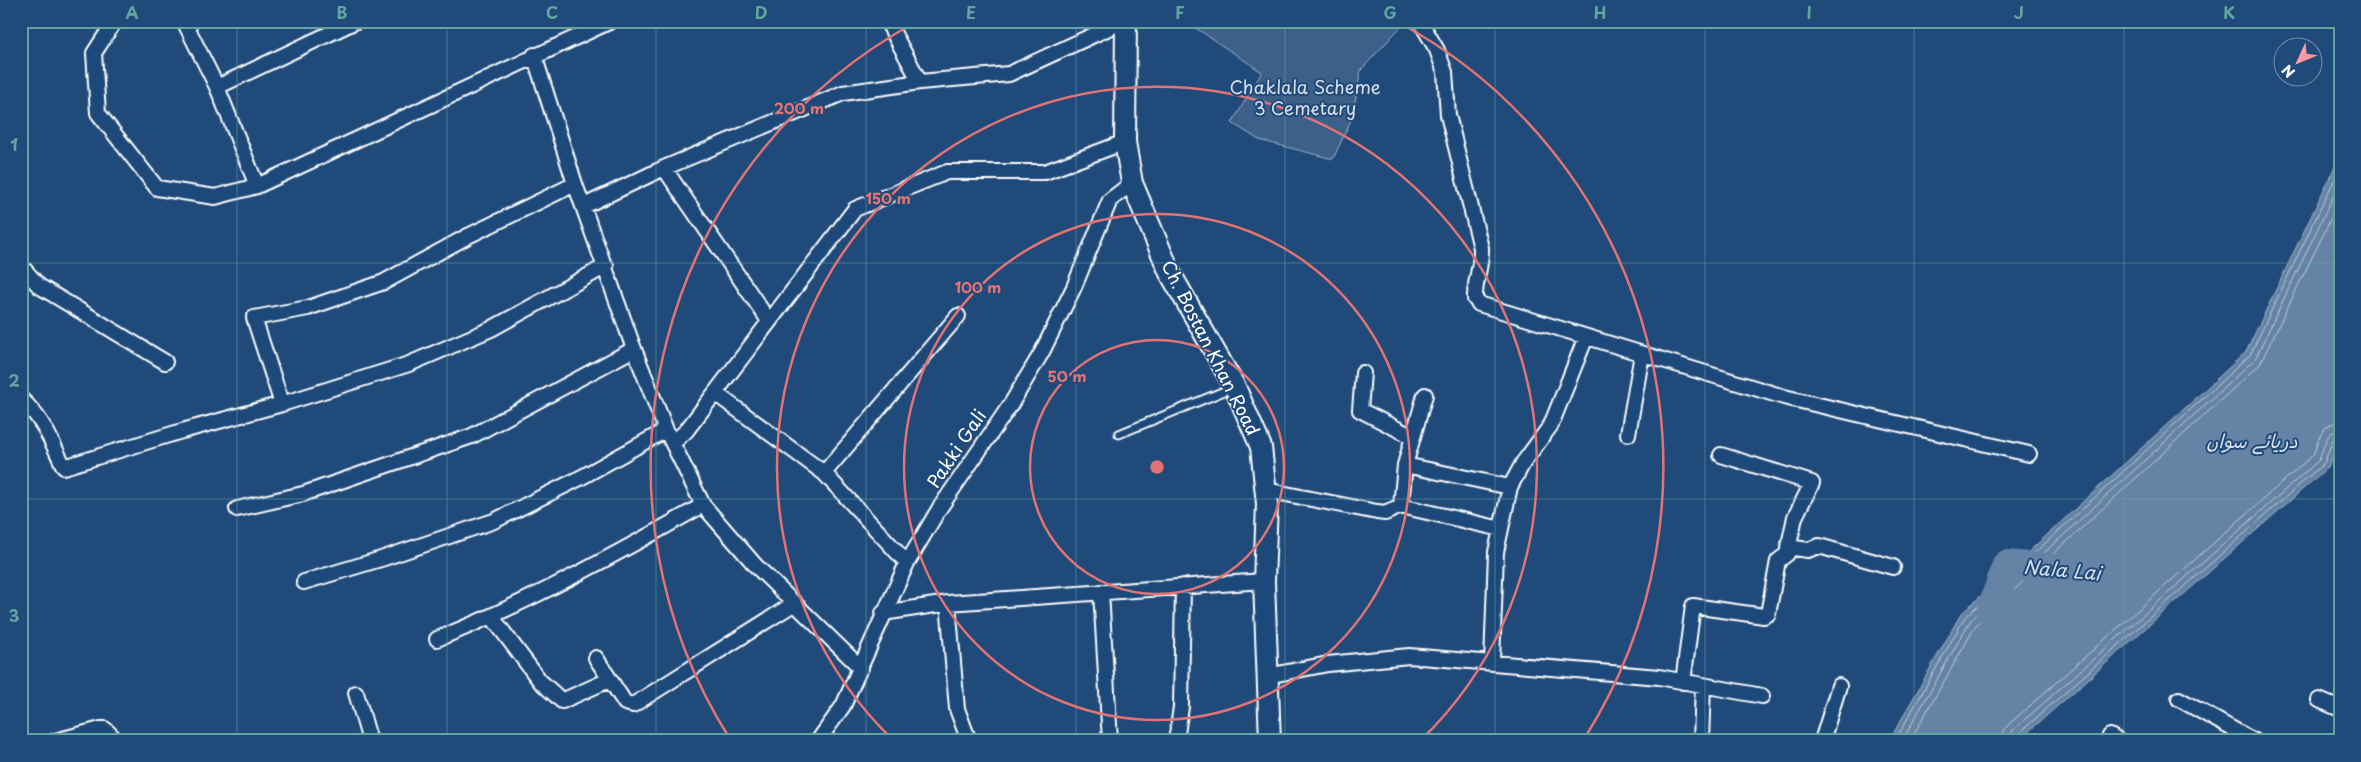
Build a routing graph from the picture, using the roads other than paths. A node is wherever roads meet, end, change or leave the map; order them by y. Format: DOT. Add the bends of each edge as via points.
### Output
graph roads {
  1 [pos="116,21"];
  2 [pos="184,21"];
  3 [pos="356,21"];
  4 [pos="611,21"];
  5 [pos="887,21"];
  6 [pos="1125,21"];
  7 [pos="1420,21"];
  8 [pos="534,55"];
  9 [pos="920,82"];
  10 [pos="217,87"];
  11 [pos="1125,142"];
  12 [pos="664,168"];
  13 [pos="1132,183"];
  14 [pos="575,184"];
  15 [pos="257,186"];
  16 [pos="584,206"];
  17 [pos="21,266"];
  18 [pos="606,266"];
  19 [pos="958,316"];
  20 [pos="769,321"];
  21 [pos="1586,337"];
  22 [pos="634,349"];
  23 [pos="1642,354"];
  24 [pos="165,362"];
  25 [pos="1363,373"];
  26 [pos="1235,387"];
  27 [pos="715,393"];
  28 [pos="1425,395"];
  29 [pos="21,399"];
  30 [pos="282,404"];
  31 [pos="666,430"];
  32 [pos="1119,434"];
  33 [pos="1628,434"];
  34 [pos="1413,438"];
  35 [pos="673,443"];
  36 [pos="2029,454"];
  37 [pos="1721,455"];
  38 [pos="1405,465"];
  39 [pos="824,473"];
  40 [pos="1510,487"];
  41 [pos="1266,490"];
  42 [pos="703,505"];
  43 [pos="1401,506"];
  44 [pos="237,509"];
  45 [pos="1501,529"];
  46 [pos="1788,547"];
  47 [pos="907,563"];
  48 [pos="1892,566"];
  49 [pos="1264,580"];
  50 [pos="304,582"];
  51 [pos="1183,586"];
  52 [pos="1101,592"];
  53 [pos="795,603"];
  54 [pos="948,603"];
  55 [pos="883,613"];
  56 [pos="492,617"];
  57 [pos="437,639"];
  58 [pos="596,658"];
  59 [pos="1492,663"];
  60 [pos="861,668"];
  61 [pos="1267,676"];
  62 [pos="609,680"];
  63 [pos="1683,682"];
  64 [pos="1703,686"];
  65 [pos="1839,686"];
  66 [pos="356,693"];
  67 [pos="1762,696"];
  68 [pos="2179,699"];
  69 [pos="2319,700"];
  70 [pos="2340,709"];
  71 [pos="55,741"];
  72 [pos="117,741"];
  73 [pos="370,741"];
  74 [pos="818,741"];
  75 [pos="969,741"];
  76 [pos="1110,741"];
  77 [pos="1176,741"];
  78 [pos="1270,741"];
  79 [pos="1701,741"];
  80 [pos="1822,741"];
  81 [pos="2254,741"];
  1 -- 15 [label="street" via="94,53 98,113 157,188 215,197"];
  2 -- 10 [label="street"];
  3 -- 10 [label="street"];
  4 -- 8 [label="street"];
  5 -- 9 [label="street"];
  6 -- 9 [label="street" via="1009,74"];
  6 -- 11 [label="main road, Ch. Bostan Khan Road"];
  7 -- 21 [label="street" via="1438,50 1444,72 1448,115 1481,248 1474,299 1479,304"];
  8 -- 14 [label="street"];
  8 -- 15 [label="street"];
  9 -- 12 [label="street" via="843,93"];
  10 -- 15 [label="street"];
  11 -- 13 [label="main road, Ch. Bostan Khan Road"];
  11 -- 20 [label="street" via="1045,172 947,172 855,209"];
  12 -- 16 [label="street"];
  12 -- 20 [label="street"];
  13 -- 26 [label="main road, Ch. Bostan Khan Road" via="1170,273"];
  13 -- 47 [label="street, Pakki Gali" via="1110,200 1074,287 1042,352"];
  14 -- 16 [label="street"];
  14 -- 30 [label="street" via="468,236 384,282 308,308 254,318"];
  16 -- 18 [label="street"];
  17 -- 24 [label="street" via="39,286"];
  18 -- 22 [label="street"];
  18 -- 30 [label="street" via="491,329 418,360"];
  19 -- 39 [label="street"];
  20 -- 27 [label="street"];
  21 -- 23 [label="street"];
  21 -- 40 [label="street" via="1551,425 1522,463"];
  22 -- 31 [label="street"];
  22 -- 44 [label="street" via="472,436 303,494"];
  23 -- 33 [label="street"];
  23 -- 36 [label="street" via="1784,397"];
  25 -- 34 [label="street" via="1360,410"];
  26 -- 32 [label="lane"];
  26 -- 41 [label="main road, Ch. Bostan Khan Road" via="1261,447"];
  27 -- 35 [label="street"];
  27 -- 39 [label="street"];
  28 -- 34 [label="street"];
  29 -- 30 [label="street" via="44,426 64,467 182,430"];
  31 -- 35 [label="street"];
  31 -- 50 [label="street" via="494,521"];
  34 -- 38 [label="street"];
  35 -- 42 [label="street"];
  37 -- 46 [label="street" via="1812,483 1795,518"];
  38 -- 40 [label="street"];
  38 -- 43 [label="street"];
  39 -- 47 [label="street"];
  40 -- 45 [label="street"];
  41 -- 43 [label="street" via="1385,513"];
  41 -- 49 [label="main road, Ch. Bostan Khan Road"];
  42 -- 53 [label="street" via="756,566"];
  42 -- 56 [label="street"];
  43 -- 45 [label="street"];
  45 -- 59 [label="street" via="1496,552"];
  46 -- 48 [label="street" via="1808,550 1819,546"];
  46 -- 63 [label="street" via="1785,557 1778,561 1768,614 1693,606"];
  47 -- 55 [label="street, Pakki Gali"];
  49 -- 51 [label="street"];
  49 -- 61 [label="main road, Ch. Bostan Khan Road"];
  51 -- 52 [label="street"];
  51 -- 77 [label="street" via="1181,707"];
  52 -- 54 [label="street"];
  52 -- 76 [label="street"];
  53 -- 60 [label="street"];
  53 -- 62 [label="street" via="633,705 625,703"];
  54 -- 55 [label="street"];
  54 -- 75 [label="street" via="957,710"];
  55 -- 60 [label="street, Pakki Gali"];
  56 -- 57 [label="street"];
  56 -- 62 [label="street" via="540,681 562,701"];
  58 -- 62 [label="street"];
  59 -- 61 [label="street" via="1409,656 1328,664"];
  59 -- 63 [label="street"];
  60 -- 74 [label="street, Pakki Gali" via="843,706"];
  61 -- 78 [label="main road, Ch. Bostan Khan Road"];
  63 -- 64 [label="street"];
  64 -- 67 [label="street"];
  64 -- 79 [label="street"];
  65 -- 80 [label="street"];
  66 -- 73 [label="street"];
  68 -- 81 [label="street"];
  69 -- 70 [label="street"];
  71 -- 72 [label="street" via="105,729"];
}
